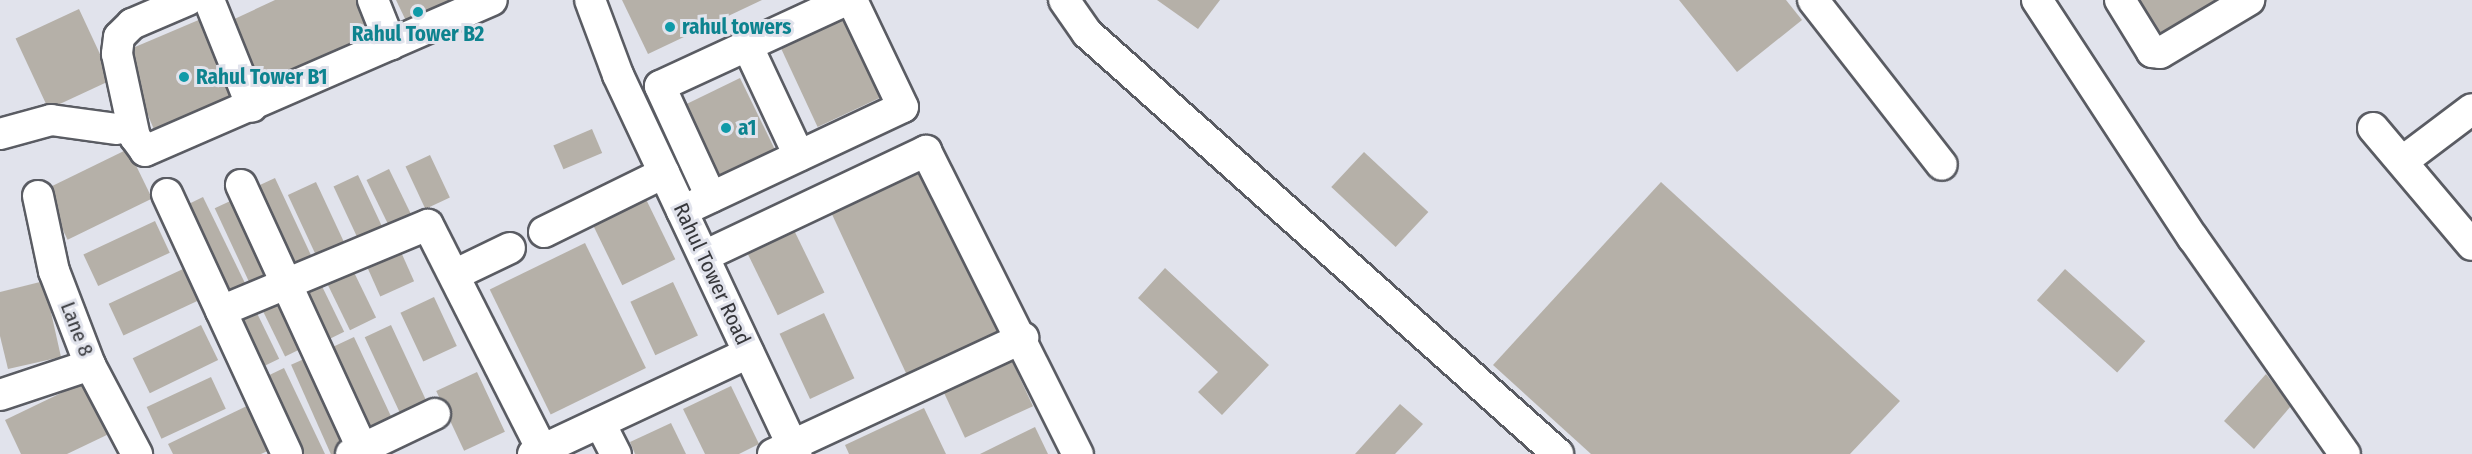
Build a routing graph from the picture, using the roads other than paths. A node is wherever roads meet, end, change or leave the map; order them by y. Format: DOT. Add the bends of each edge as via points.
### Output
graph roads {
  1 [pos="188,0"];
  2 [pos="209,0"];
  3 [pos="373,0"];
  4 [pos="492,0"];
  5 [pos="590,0"];
  6 [pos="846,0"];
  7 [pos="852,0"];
  8 [pos="1065,0"];
  9 [pos="1813,0"];
  10 [pos="2037,0"];
  11 [pos="2120,0"];
  12 [pos="2249,0"];
  13 [pos="391,45"];
  14 [pos="748,47"];
  15 [pos="252,107"];
  16 [pos="2472,108"];
  17 [pos="2373,128"];
  18 [pos="117,129"];
  19 [pos="0,134"];
  20 [pos="800,156"];
  21 [pos="2403,161"];
  22 [pos="1942,165"];
  23 [pos="664,173"];
  24 [pos="241,184"];
  25 [pos="167,194"];
  26 [pos="38,196"];
  27 [pos="711,197"];
  28 [pos="682,211"];
  29 [pos="544,232"];
  30 [pos="2472,245"];
  31 [pos="510,248"];
  32 [pos="704,256"];
  33 [pos="454,275"];
  34 [pos="288,283"];
  35 [pos="221,311"];
  36 [pos="1023,338"];
  37 [pos="749,353"];
  38 [pos="90,365"];
  39 [pos="0,395"];
  40 [pos="435,414"];
  41 [pos="600,423"];
  42 [pos="787,451"];
  43 [pos="360,452"];
  44 [pos="538,452"];
  45 [pos="137,454"];
  46 [pos="287,454"];
  47 [pos="616,454"];
  48 [pos="1078,454"];
  49 [pos="1558,454"];
  50 [pos="2345,454"];
  1 -- 15 [label="street" via="132,24 119,37 117,54 135,137 145,151 159,148"];
  2 -- 15 [label="street"];
  3 -- 13 [label="street"];
  4 -- 13 [label="street"];
  5 -- 23 [label="street, Rahul Tower Road" via="627,95"];
  6 -- 14 [label="street"];
  7 -- 20 [label="street" via="903,107"];
  8 -- 49 [label="street" via="1087,33"];
  9 -- 22 [label="street"];
  10 -- 50 [label="street" via="2193,238"];
  11 -- 12 [label="street" via="2152,51 2160,54"];
  13 -- 15 [label="street"];
  14 -- 20 [label="street"];
  14 -- 27 [label="street" via="660,86"];
  16 -- 21 [label="street"];
  17 -- 21 [label="street"];
  18 -- 19 [label="street" via="51,120"];
  20 -- 27 [label="street"];
  21 -- 30 [label="street"];
  23 -- 28 [label="street, Rahul Tower Road"];
  23 -- 29 [label="street"];
  24 -- 34 [label="street"];
  25 -- 35 [label="street"];
  26 -- 38 [label="street, Lane 8" via="54,271"];
  27 -- 28 [label="street"];
  28 -- 32 [label="street, Rahul Tower Road"];
  31 -- 33 [label="street"];
  32 -- 36 [label="street" via="926,151"];
  32 -- 37 [label="street, Rahul Tower Road"];
  33 -- 34 [label="street" via="428,225"];
  33 -- 44 [label="street"];
  34 -- 35 [label="street"];
  34 -- 43 [label="street"];
  35 -- 46 [label="street"];
  36 -- 42 [label="street"];
  36 -- 48 [label="street"];
  37 -- 41 [label="street"];
  37 -- 42 [label="street, Rahul Tower Road"];
  38 -- 39 [label="street"];
  38 -- 45 [label="street, Lane 8"];
  40 -- 43 [label="street"];
  41 -- 44 [label="street"];
  41 -- 47 [label="street"];
}
